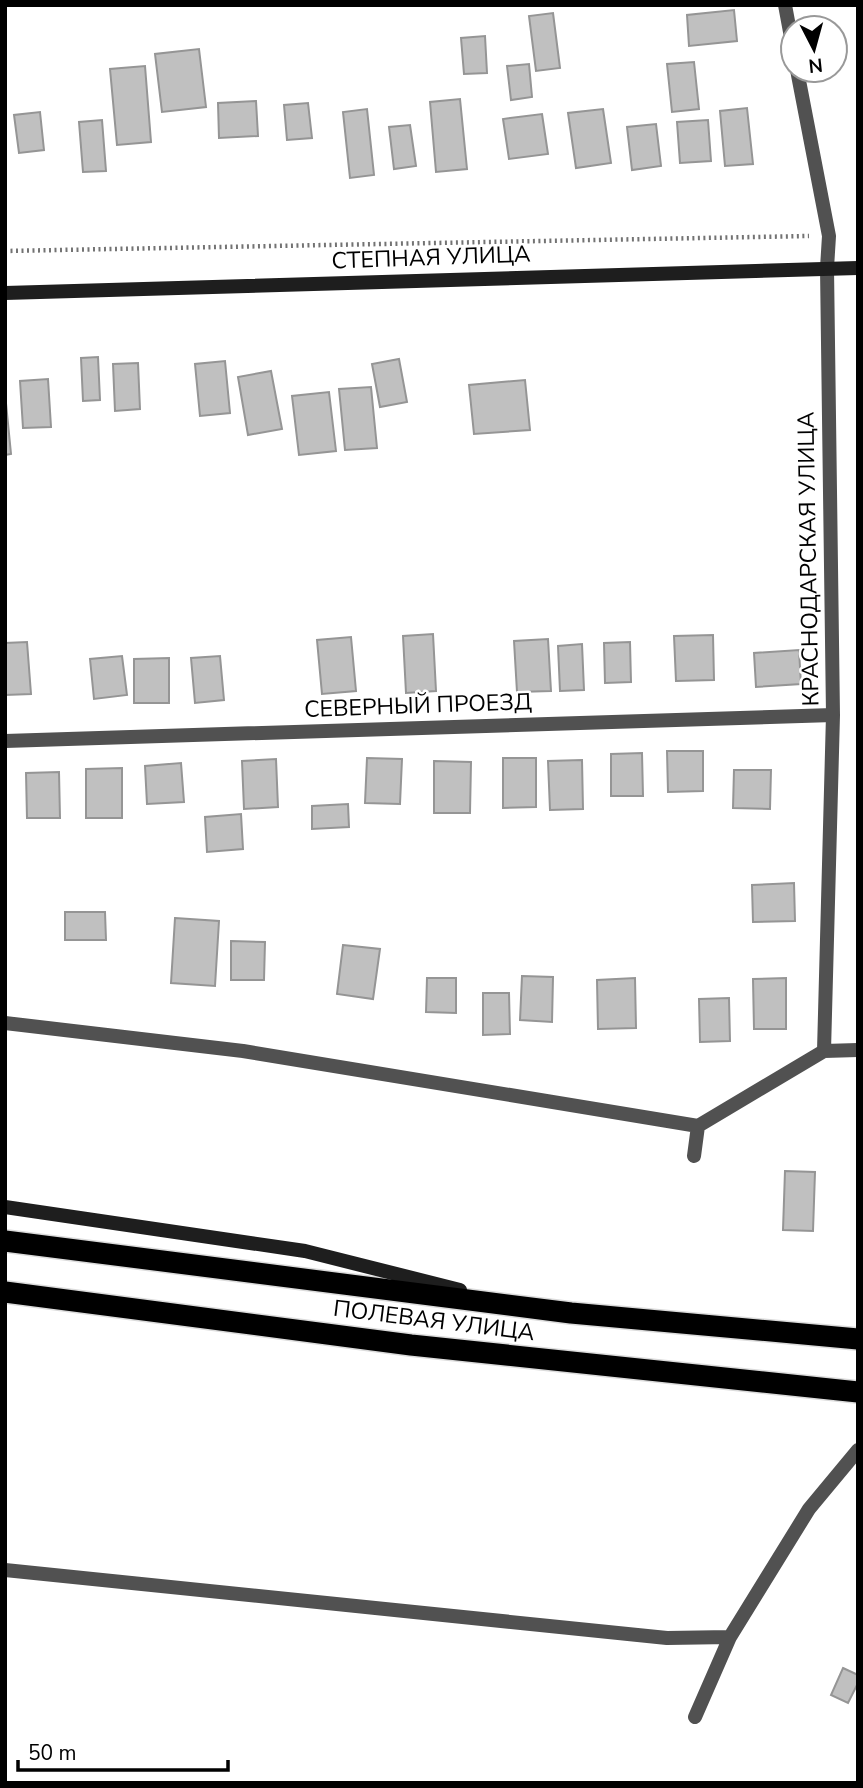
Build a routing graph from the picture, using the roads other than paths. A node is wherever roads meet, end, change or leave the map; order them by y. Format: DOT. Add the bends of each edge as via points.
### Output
graph roads {
  1 [pos="800,84"];
  2 [pos="827,268"];
  3 [pos="858,268"];
  4 [pos="5,293"];
  5 [pos="833,715"];
  6 [pos="5,741"];
  7 [pos="5,1023"];
  8 [pos="858,1050"];
  9 [pos="824,1051"];
  10 [pos="698,1126"];
  11 [pos="694,1156"];
  12 [pos="5,1207"];
  13 [pos="5,1241"];
  14 [pos="5,1292"];
  15 [pos="526,1307"];
  16 [pos="858,1339"];
  17 [pos="858,1392"];
  18 [pos="858,1450"];
  19 [pos="5,1570"];
  20 [pos="730,1637"];
  21 [pos="695,1717"];
  1 -- 2 [label="street, КРАСНОДАРСКАЯ УЛИЦА" via="829,236"];
  2 -- 3 [label="main road, СТЕПНАЯ УЛИЦА"];
  2 -- 4 [label="main road, СТЕПНАЯ УЛИЦА"];
  2 -- 5 [label="street, КРАСНОДАРСКАЯ УЛИЦА"];
  5 -- 6 [label="street, СЕВЕРНЫЙ ПРОЕЗД"];
  5 -- 9 [label="street, КРАСНОДАРСКАЯ УЛИЦА"];
  7 -- 10 [label="street" via="243,1051"];
  8 -- 9 [label="street"];
  9 -- 10 [label="street"];
  10 -- 11 [label="street"];
  12 -- 15 [label="main road" via="305,1251"];
  13 -- 15 [label="highway, ПОЛЕВАЯ УЛИЦА"];
  14 -- 17 [label="highway, ПОЛЕВАЯ УЛИЦА" via="411,1345"];
  15 -- 16 [label="highway, ПОЛЕВАЯ УЛИЦА"];
  18 -- 20 [label="street" via="809,1509"];
  19 -- 20 [label="street" via="667,1638"];
  20 -- 21 [label="street"];
}
